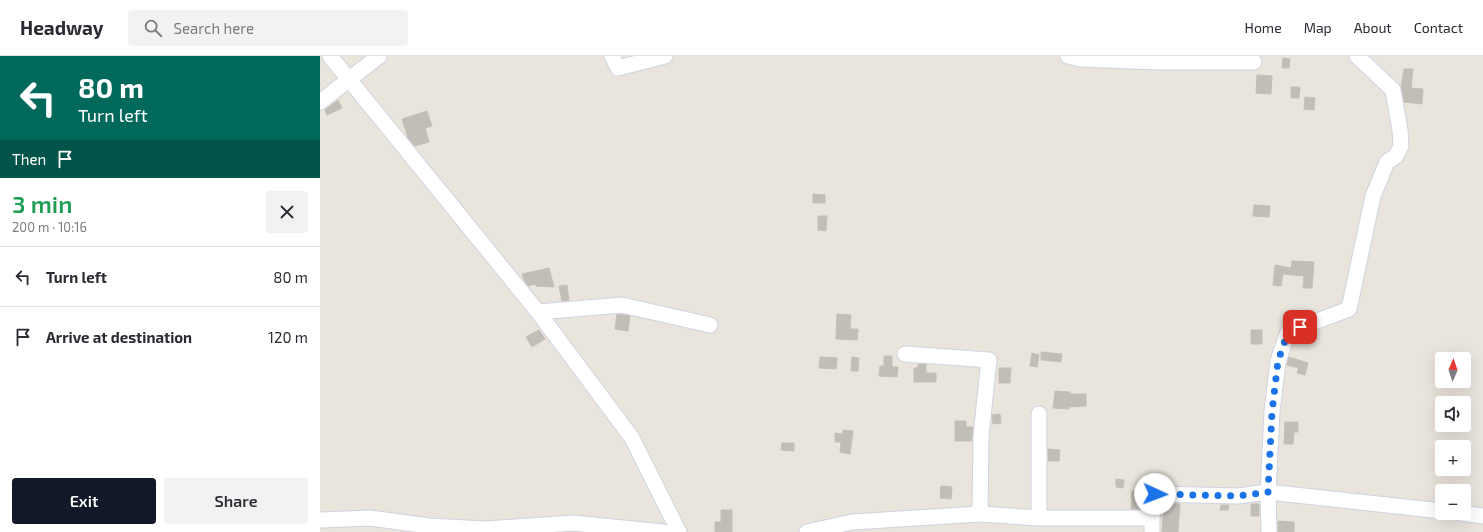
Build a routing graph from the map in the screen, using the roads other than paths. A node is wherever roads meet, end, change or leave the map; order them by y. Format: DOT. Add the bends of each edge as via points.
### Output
graph roads {
  1 [pos="330,56"];
  2 [pos="379,56"];
  3 [pos="612,56"];
  4 [pos="666,56"];
  5 [pos="1068,56"];
  6 [pos="1357,56"];
  7 [pos="1254,62"];
  8 [pos="349,80"];
  9 [pos="320,102"];
  10 [pos="538,312"];
  11 [pos="710,325"];
  12 [pos="906,354"];
  13 [pos="1039,414"];
  14 [pos="1268,492"];
  15 [pos="1435,510"];
  16 [pos="980,514"];
  17 [pos="1471,514"];
  18 [pos="1483,516"];
  19 [pos="1039,518"];
  20 [pos="320,520"];
  21 [pos="1152,525"];
  22 [pos="663,532"];
  23 [pos="679,532"];
  24 [pos="807,532"];
  25 [pos="1269,532"];
  1 -- 8 [label="street"];
  2 -- 8 [label="street"];
  3 -- 4 [label="street" via="618,68"];
  5 -- 7 [label="street" via="1081,60"];
  6 -- 14 [label="street" via="1393,90 1401,146 1396,156 1386,162 1373,196 1349,309 1288,332 1278,361 1272,412"];
  8 -- 9 [label="street"];
  8 -- 10 [label="street"];
  10 -- 11 [label="street" via="622,305"];
  10 -- 23 [label="street" via="632,438"];
  12 -- 16 [label="street" via="989,360 981,436"];
  13 -- 19 [label="street"];
  14 -- 15 [label="street"];
  14 -- 21 [label="street" via="1238,496 1155,494"];
  14 -- 25 [label="street"];
  16 -- 19 [label="street"];
  16 -- 24 [label="street" via="852,522"];
  17 -- 18 [label="street"];
  19 -- 21 [label="street"];
  20 -- 22 [label="street" via="370,518 429,526 486,529 573,523"];
}
